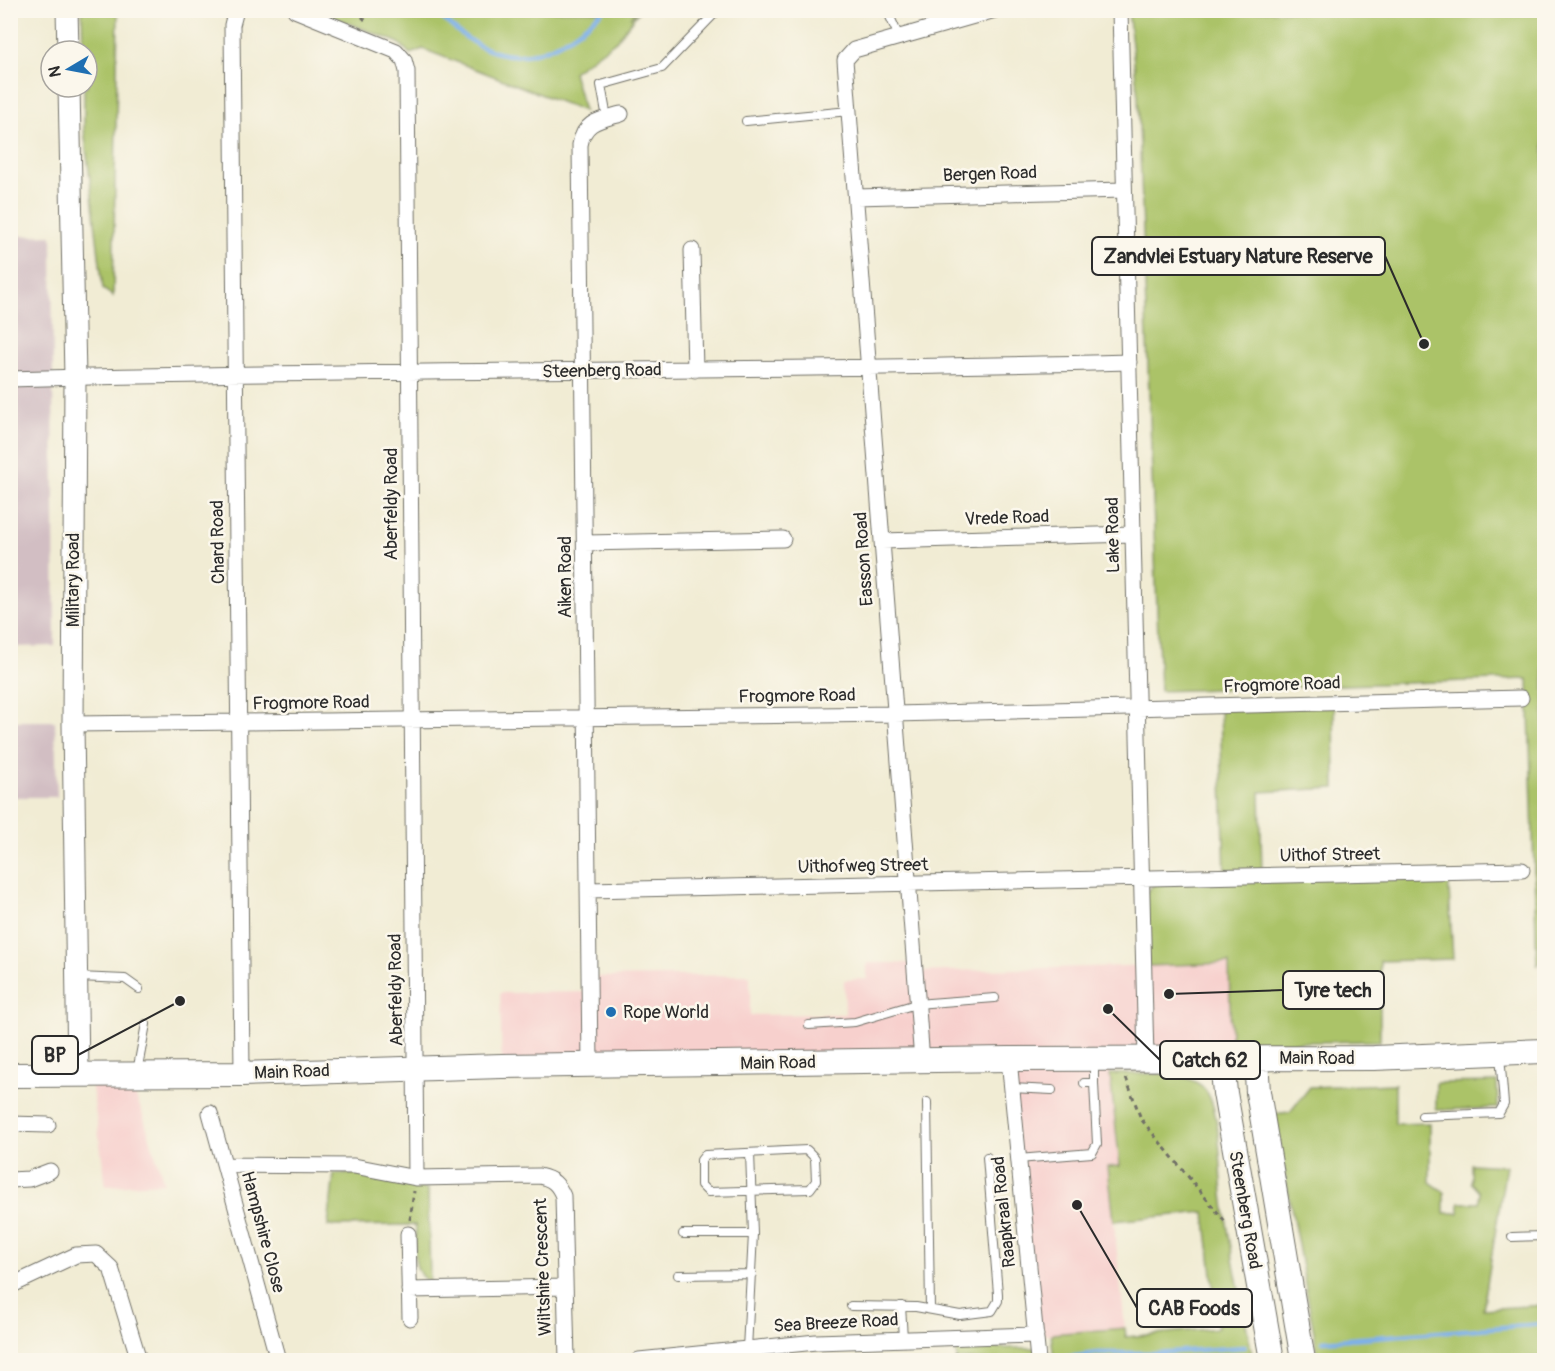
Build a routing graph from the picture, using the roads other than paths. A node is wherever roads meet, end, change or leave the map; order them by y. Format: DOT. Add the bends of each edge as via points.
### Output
graph roads {
  1 [pos="67,10"];
  2 [pos="236,10"];
  3 [pos="295,10"];
  4 [pos="718,10"];
  5 [pos="887,10"];
  6 [pos="1120,10"];
  7 [pos="986,12"];
  8 [pos="899,37"];
  9 [pos="68,39"];
  10 [pos="69,99"];
  11 [pos="849,111"];
  12 [pos="614,116"];
  13 [pos="746,121"];
  14 [pos="1124,190"];
  15 [pos="856,197"];
  16 [pos="692,250"];
  17 [pos="1129,362"];
  18 [pos="869,369"];
  19 [pos="695,370"];
  20 [pos="582,371"];
  21 [pos="409,372"];
  22 [pos="236,375"];
  23 [pos="75,377"];
  24 [pos="10,379"];
  25 [pos="1132,534"];
  26 [pos="783,539"];
  27 [pos="882,541"];
  28 [pos="585,543"];
  29 [pos="1521,698"];
  30 [pos="1136,707"];
  31 [pos="894,714"];
  32 [pos="585,718"];
  33 [pos="412,721"];
  34 [pos="239,723"];
  35 [pos="73,724"];
  36 [pos="1522,870"];
  37 [pos="1140,879"];
  38 [pos="906,885"];
  39 [pos="588,890"];
  40 [pos="77,977"];
  41 [pos="139,989"];
  42 [pos="995,998"];
  43 [pos="916,1004"];
  44 [pos="146,1024"];
  45 [pos="808,1025"];
  46 [pos="1545,1051"];
  47 [pos="1500,1053"];
  48 [pos="1009,1059"];
  49 [pos="1094,1059"];
  50 [pos="1146,1059"];
  51 [pos="1222,1059"];
  52 [pos="1256,1059"];
  53 [pos="922,1061"];
  54 [pos="590,1066"];
  55 [pos="416,1069"];
  56 [pos="78,1074"];
  57 [pos="137,1074"];
  58 [pos="242,1074"];
  59 [pos="10,1075"];
  60 [pos="1084,1083"];
  61 [pos="1094,1083"];
  62 [pos="1011,1088"];
  63 [pos="1052,1090"];
  64 [pos="927,1102"];
  65 [pos="210,1113"];
  66 [pos="1422,1116"];
  67 [pos="10,1124"];
  68 [pos="48,1125"];
  69 [pos="750,1153"];
  70 [pos="987,1157"];
  71 [pos="1018,1159"];
  72 [pos="225,1165"];
  73 [pos="50,1172"];
  74 [pos="416,1178"];
  75 [pos="10,1180"];
  76 [pos="751,1190"];
  77 [pos="408,1234"];
  78 [pos="683,1234"];
  79 [pos="753,1234"];
  80 [pos="1545,1236"];
  81 [pos="1512,1237"];
  82 [pos="752,1274"];
  83 [pos="678,1275"];
  84 [pos="10,1286"];
  85 [pos="563,1287"];
  86 [pos="409,1290"];
  87 [pos="851,1306"];
  88 [pos="901,1306"];
  89 [pos="930,1309"];
  90 [pos="410,1318"];
  91 [pos="903,1338"];
  92 [pos="1037,1348"];
  93 [pos="747,1349"];
  94 [pos="727,1356"];
  95 [pos="139,1360"];
  96 [pos="278,1360"];
  97 [pos="567,1360"];
  98 [pos="639,1360"];
  99 [pos="1272,1360"];
  100 [pos="1303,1360"];
  1 -- 9 [label="main road"];
  2 -- 22 [label="street, Chard Road" via="232,25"];
  3 -- 21 [label="street, Aberfeldy Road" via="391,49 404,60"];
  4 -- 12 [label="lane" via="662,68 601,85 600,95"];
  5 -- 8 [label="lane"];
  6 -- 14 [label="street, Lake Road"];
  7 -- 8 [label="street"];
  8 -- 11 [label="street, Easson Road" via="848,54 845,60"];
  10 -- 23 [label="main road, Military Road"];
  11 -- 13 [label="lane"];
  11 -- 15 [label="street, Easson Road"];
  12 -- 20 [label="street, Aiken Road" via="586,127 580,145"];
  14 -- 15 [label="street, Bergen Road"];
  14 -- 17 [label="street, Lake Road"];
  15 -- 18 [label="street, Easson Road"];
  16 -- 19 [label="street"];
  17 -- 18 [label="street, Steenberg Road"];
  17 -- 25 [label="street, Lake Road"];
  18 -- 19 [label="street, Steenberg Road"];
  18 -- 27 [label="street, Easson Road"];
  19 -- 20 [label="street, Steenberg Road"];
  20 -- 21 [label="street, Steenberg Road"];
  20 -- 28 [label="street, Aiken Road"];
  21 -- 22 [label="street, Steenberg Road"];
  21 -- 33 [label="street, Aberfeldy Road"];
  22 -- 23 [label="street, Steenberg Road"];
  22 -- 34 [label="street, Chard Road"];
  23 -- 24 [label="street, Steenberg Road"];
  23 -- 35 [label="main road, Military Road"];
  25 -- 27 [label="street, Vrede Road"];
  25 -- 30 [label="street, Lake Road"];
  26 -- 28 [label="street"];
  27 -- 31 [label="street, Easson Road"];
  28 -- 32 [label="street, Aiken Road"];
  29 -- 30 [label="street, Frogmore Road"];
  30 -- 31 [label="street, Frogmore Road"];
  30 -- 37 [label="street, Lake Road"];
  31 -- 32 [label="street, Frogmore Road"];
  31 -- 38 [label="street, Easson Road"];
  32 -- 33 [label="street, Frogmore Road"];
  32 -- 39 [label="street, Aiken Road"];
  33 -- 34 [label="street, Frogmore Road"];
  33 -- 55 [label="street, Aberfeldy Road"];
  34 -- 35 [label="street, Frogmore Road"];
  34 -- 58 [label="street, Chard Road"];
  35 -- 40 [label="main road, Military Road"];
  36 -- 37 [label="street, Uithof Street"];
  37 -- 38 [label="street, Uithofweg Street"];
  37 -- 50 [label="street, Lake Road"];
  38 -- 39 [label="street, Uithofweg Street"];
  38 -- 43 [label="street, Easson Road"];
  39 -- 54 [label="street, Aiken Road"];
  40 -- 41 [label="lane" via="125,979"];
  40 -- 56 [label="main road, Military Road"];
  42 -- 43 [label="lane"];
  43 -- 45 [label="lane" via="855,1022"];
  43 -- 53 [label="street, Easson Road"];
  44 -- 57 [label="lane"];
  46 -- 47 [label="main road, Main Road"];
  47 -- 52 [label="main road, Main Road"];
  47 -- 66 [label="lane" via="1504,1104 1499,1113"];
  48 -- 49 [label="main road, Main Road"];
  48 -- 53 [label="main road, Main Road"];
  48 -- 62 [label="street, Raapkraal Road"];
  49 -- 50 [label="main road, Main Road"];
  49 -- 61 [label="lane"];
  50 -- 51 [label="main road, Main Road"];
  51 -- 52 [label="main road, Main Road"];
  51 -- 99 [label="main road, Steenberg Road"];
  52 -- 100 [label="main road, Steenberg Road" via="1258,1092"];
  53 -- 54 [label="main road, Main Road"];
  54 -- 55 [label="main road, Main Road"];
  55 -- 58 [label="main road, Main Road"];
  55 -- 74 [label="street, Aberfeldy Road"];
  56 -- 57 [label="main road, Main Road"];
  56 -- 59 [label="main road, Main Road"];
  57 -- 58 [label="main road, Main Road"];
  60 -- 61 [label="lane"];
  61 -- 71 [label="lane" via="1097,1144 1092,1154"];
  62 -- 63 [label="lane"];
  62 -- 71 [label="street, Raapkraal Road"];
  64 -- 89 [label="lane"];
  65 -- 72 [label="street, Hampshire Close"];
  67 -- 68 [label="street"];
  69 -- 76 [label="lane"];
  69 -- 76 [label="lane" via="705,1155 701,1160 701,1185 708,1192"];
  69 -- 76 [label="lane" via="807,1150 815,1158 816,1181 806,1190"];
  70 -- 89 [label="lane" via="996,1307 986,1314 947,1314"];
  71 -- 92 [label="street, Raapkraal Road"];
  72 -- 74 [label="street, Wiltshire Crescent" via="354,1166"];
  72 -- 96 [label="street, Hampshire Close"];
  73 -- 75 [label="street"];
  74 -- 85 [label="street, Wiltshire Crescent" via="539,1176 555,1182 563,1196"];
  76 -- 79 [label="lane"];
  77 -- 86 [label="street"];
  78 -- 79 [label="lane"];
  79 -- 82 [label="lane"];
  80 -- 81 [label="lane"];
  82 -- 83 [label="lane"];
  82 -- 93 [label="lane"];
  84 -- 95 [label="street" via="76,1255 96,1254 111,1268"];
  85 -- 86 [label="street"];
  85 -- 97 [label="street, Wiltshire Crescent"];
  86 -- 90 [label="street"];
  87 -- 88 [label="lane"];
  88 -- 89 [label="lane"];
  88 -- 91 [label="lane"];
  91 -- 92 [label="street, Sea Breeze Road"];
  91 -- 93 [label="street, Sea Breeze Road"];
  93 -- 94 [label="street, Sea Breeze Road"];
  94 -- 98 [label="street, Sea Breeze Road"];
}
